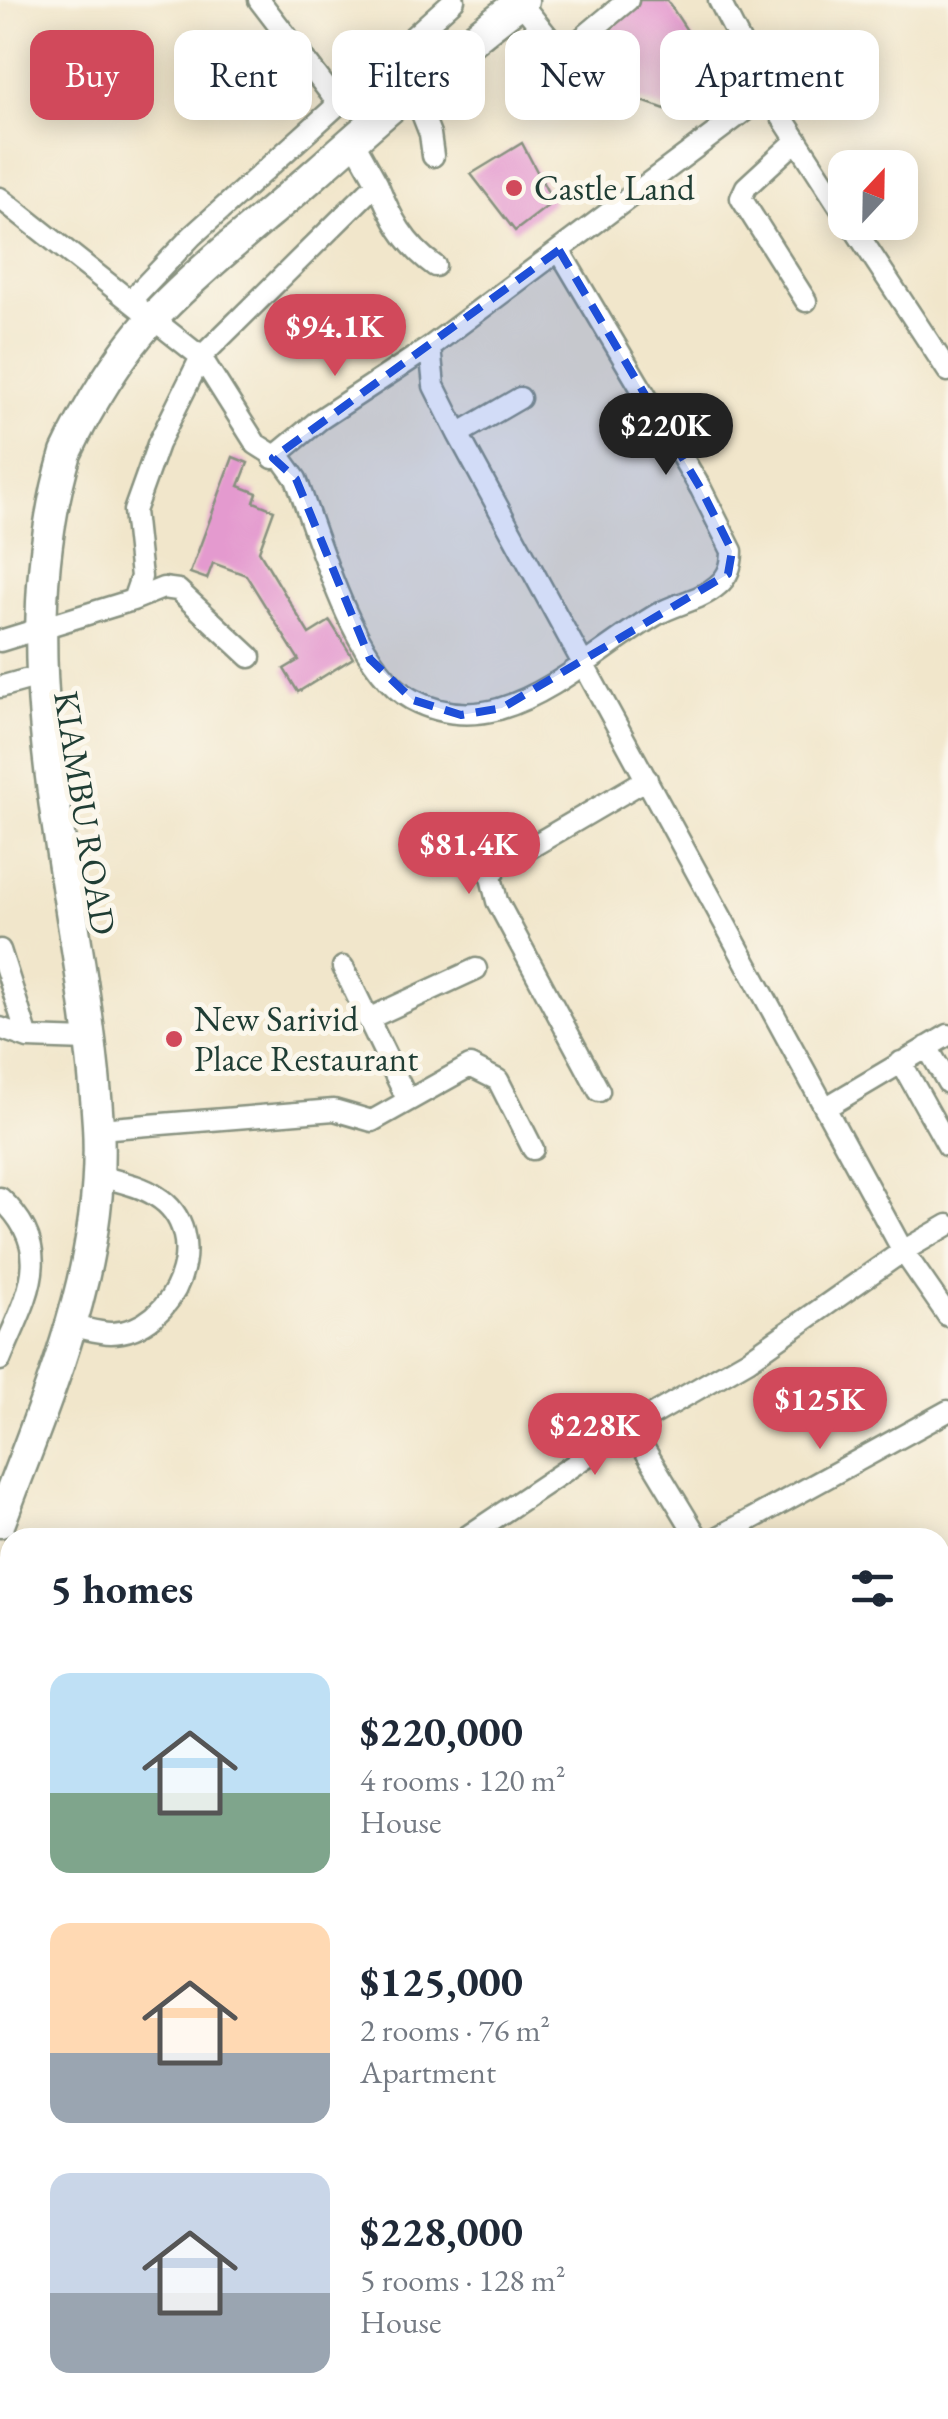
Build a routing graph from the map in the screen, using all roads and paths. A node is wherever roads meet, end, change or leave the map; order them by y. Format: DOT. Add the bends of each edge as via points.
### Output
graph roads {
  1 [pos="258,0"];
  2 [pos="454,0"];
  3 [pos="628,0"];
  4 [pos="719,0"];
  5 [pos="521,1"];
  6 [pos="420,30"];
  7 [pos="485,30"];
  8 [pos="734,30"];
  9 [pos="332,96"];
  10 [pos="332,107"];
  11 [pos="376,120"];
  12 [pos="425,120"];
  13 [pos="732,120"];
  14 [pos="783,120"];
  15 [pos="353,140"];
  16 [pos="796,140"];
  17 [pos="433,156"];
  18 [pos="377,183"];
  19 [pos="828,189"];
  20 [pos="0,198"];
  21 [pos="862,240"];
  22 [pos="559,250"];
  23 [pos="435,266"];
  24 [pos="806,300"];
  25 [pos="143,307"];
  26 [pos="430,347"];
  27 [pos="201,357"];
  28 [pos="948,371"];
  29 [pos="520,398"];
  30 [pos="458,434"];
  31 [pos="272,458"];
  32 [pos="133,600"];
  33 [pos="12,637"];
  34 [pos="250,657"];
  35 [pos="584,662"];
  36 [pos="13,683"];
  37 [pos="648,779"];
  38 [pos="0,950"];
  39 [pos="343,967"];
  40 [pos="476,969"];
  41 [pos="368,1019"];
  42 [pos="0,1028"];
  43 [pos="948,1034"];
  44 [pos="28,1038"];
  45 [pos="88,1040"];
  46 [pos="927,1047"];
  47 [pos="901,1062"];
  48 [pos="948,1082"];
  49 [pos="599,1091"];
  50 [pos="408,1101"];
  51 [pos="825,1108"];
  52 [pos="99,1129"];
  53 [pos="948,1146"];
  54 [pos="533,1149"];
  55 [pos="98,1175"];
  56 [pos="0,1198"];
  57 [pos="948,1226"];
  58 [pos="903,1251"];
  59 [pos="948,1316"];
  60 [pos="72,1326"];
  61 [pos="0,1360"];
  62 [pos="948,1410"];
  63 [pos="626,1430"];
  64 [pos="1,1517"];
  65 [pos="480,1528"];
  66 [pos="692,1528"];
  67 [pos="734,1528"];
  1 -- 9 [label="street"];
  2 -- 6 [label="street"];
  3 -- 5 [label="street" via="568,50 558,49"];
  4 -- 8 [label="street"];
  5 -- 7 [label="highway, KIAMBU ROAD"];
  10 -- 25 [label="street"];
  11 -- 15 [label="highway, KIAMBU ROAD"];
  12 -- 17 [label="street"];
  13 -- 22 [label="street"];
  14 -- 16 [label="street"];
  15 -- 18 [label="street"];
  15 -- 25 [label="highway, KIAMBU ROAD"];
  16 -- 19 [label="street"];
  16 -- 24 [label="street" via="741,198"];
  18 -- 23 [label="street" via="392,222"];
  18 -- 27 [label="street"];
  20 -- 25 [label="street"];
  21 -- 28 [label="street"];
  22 -- 26 [label="street"];
  22 -- 35 [label="street" via="732,552 728,574 703,596 660,613"];
  25 -- 27 [label="street"];
  25 -- 33 [label="highway, KIAMBU ROAD" via="64,456"];
  26 -- 30 [label="street" via="434,386"];
  26 -- 31 [label="street"];
  27 -- 31 [label="street" via="256,444"];
  27 -- 32 [label="street" via="134,511 141,578"];
  29 -- 30 [label="street"];
  30 -- 35 [label="street"];
  31 -- 35 [label="street" via="296,479 370,659 395,689 436,709 476,713 502,708"];
  32 -- 33 [label="street"];
  32 -- 34 [label="street" via="178,590"];
  33 -- 36 [label="highway, KIAMBU ROAD"];
  35 -- 37 [label="street"];
  36 -- 45 [label="highway, KIAMBU ROAD"];
  37 -- 49 [label="street" via="498,866 491,877 497,901"];
  37 -- 51 [label="street"];
  38 -- 44 [label="street"];
  39 -- 41 [label="street"];
  40 -- 41 [label="street"];
  41 -- 50 [label="street"];
  42 -- 44 [label="street"];
  43 -- 46 [label="street"];
  44 -- 45 [label="street"];
  45 -- 52 [label="highway, KIAMBU ROAD"];
  46 -- 47 [label="street"];
  46 -- 48 [label="street"];
  47 -- 51 [label="street"];
  47 -- 53 [label="street"];
  50 -- 52 [label="street" via="372,1121 334,1110"];
  50 -- 54 [label="street" via="460,1069 480,1068 498,1080"];
  51 -- 58 [label="street"];
  52 -- 55 [label="highway, KIAMBU ROAD"];
  55 -- 60 [label="highway, KIAMBU ROAD" via="92,1251"];
  55 -- 60 [label="street" via="156,1195 175,1213 186,1257 180,1286 139,1326 112,1333"];
  56 -- 61 [label="street" via="24,1222 34,1255"];
  57 -- 58 [label="street"];
  58 -- 59 [label="street"];
  58 -- 63 [label="street" via="748,1360"];
  60 -- 64 [label="highway, KIAMBU ROAD"];
  62 -- 67 [label="street"];
  63 -- 65 [label="street"];
  63 -- 66 [label="street" via="634,1432"];
}
